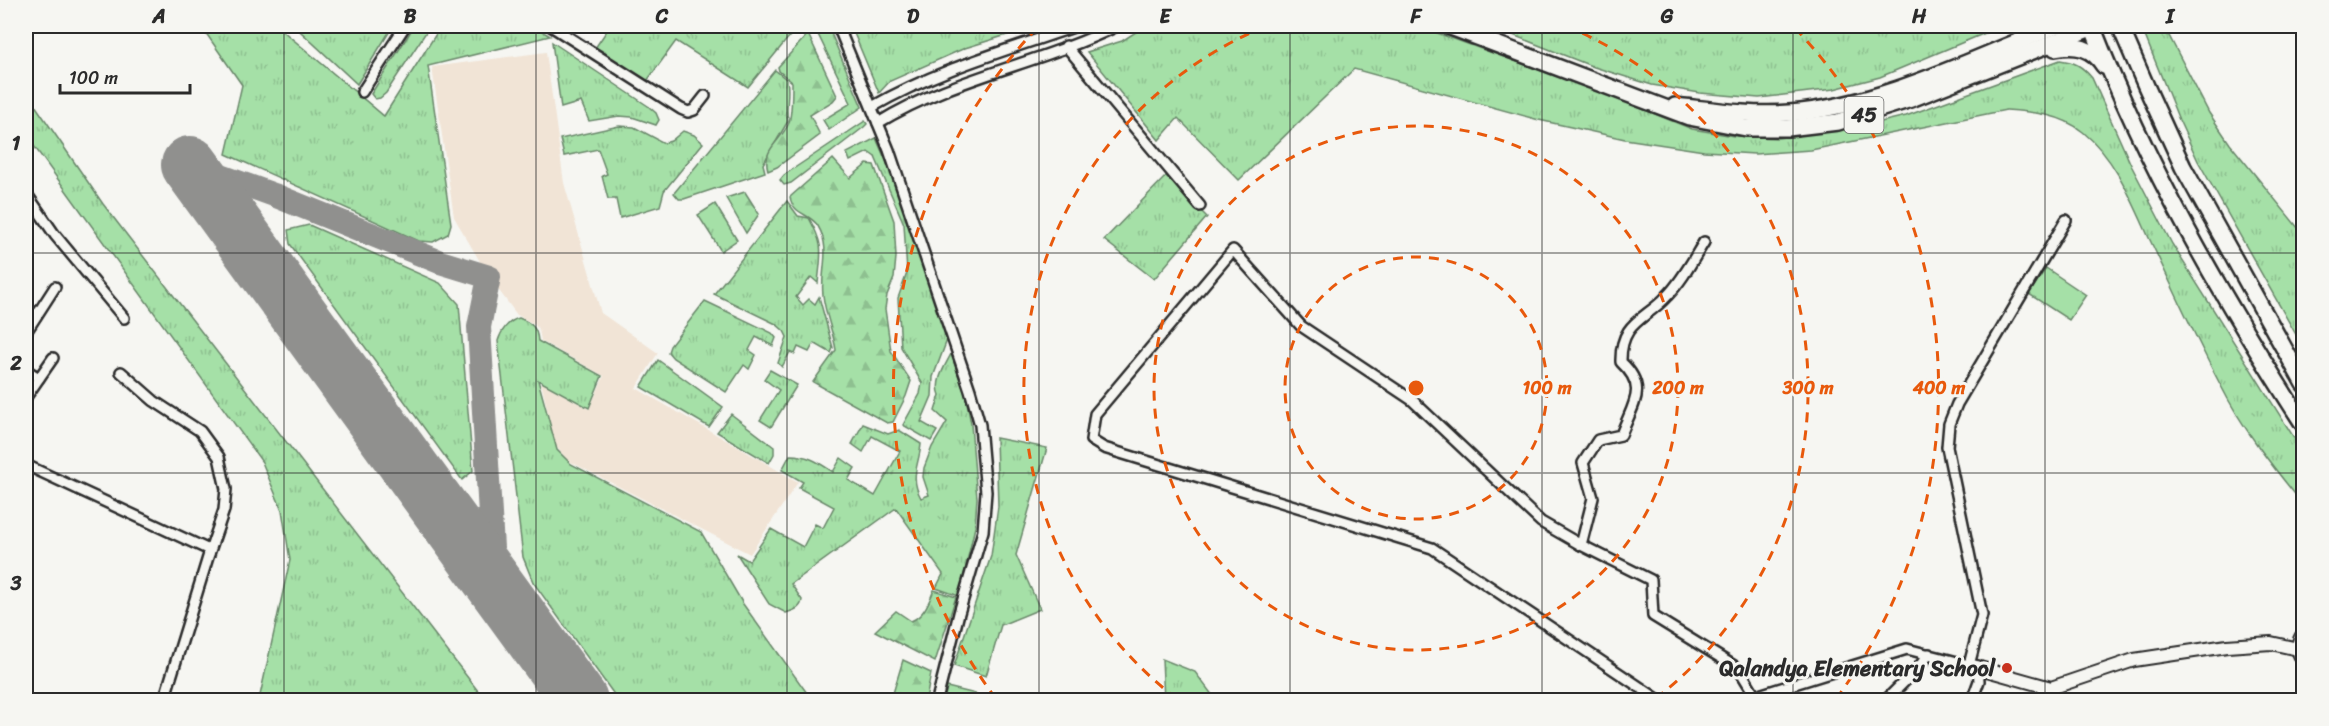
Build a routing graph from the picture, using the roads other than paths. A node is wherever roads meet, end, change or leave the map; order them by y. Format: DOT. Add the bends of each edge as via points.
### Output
graph roads {
  1 [pos="405,26"];
  2 [pos="551,26"];
  3 [pos="838,26"];
  4 [pos="1077,26"];
  5 [pos="1117,26"];
  6 [pos="1448,26"];
  7 [pos="2042,26"];
  8 [pos="2056,26"];
  9 [pos="2094,26"];
  10 [pos="2120,26"];
  11 [pos="1066,46"];
  12 [pos="2024,47"];
  13 [pos="2117,88"];
  14 [pos="362,92"];
  15 [pos="705,96"];
  16 [pos="872,107"];
  17 [pos="878,123"];
  18 [pos="26,196"];
  19 [pos="1200,206"];
  20 [pos="2066,220"];
  21 [pos="1704,242"];
  22 [pos="55,287"];
  23 [pos="26,308"];
  24 [pos="36,316"];
  25 [pos="124,318"];
  26 [pos="26,332"];
  27 [pos="53,358"];
  28 [pos="26,370"];
  29 [pos="121,372"];
  30 [pos="39,378"];
  31 [pos="2304,384"];
  32 [pos="26,397"];
  33 [pos="2304,425"];
  34 [pos="26,465"];
  35 [pos="1581,545"];
  36 [pos="209,554"];
  37 [pos="2304,633"];
  38 [pos="2298,649"];
  39 [pos="1929,654"];
  40 [pos="2304,662"];
  41 [pos="1973,665"];
  42 [pos="2041,687"];
  43 [pos="1757,699"];
  44 [pos="164,700"];
  45 [pos="938,700"];
  46 [pos="1659,700"];
  47 [pos="1743,700"];
  48 [pos="1886,700"];
  49 [pos="1972,700"];
  50 [pos="2049,700"];
  1 -- 14 [label="street"];
  2 -- 15 [label="street" via="681,109 694,110"];
  3 -- 16 [label="street"];
  4 -- 16 [label="street" via="951,69"];
  5 -- 11 [label="street"];
  6 -- 12 [label="highway, 45" via="1626,93 1670,105 1747,114 1812,111 1843,105"];
  7 -- 12 [label="highway"];
  8 -- 12 [label="highway, 45"];
  9 -- 12 [label="highway, 45"];
  9 -- 13 [label="highway, 45"];
  10 -- 31 [label="highway" via="2183,167"];
  11 -- 17 [label="street" via="956,84"];
  11 -- 19 [label="street"];
  12 -- 13 [label="highway" via="2084,48 2099,57"];
  13 -- 33 [label="highway, 45" via="2175,209"];
  16 -- 17 [label="street"];
  17 -- 45 [label="street" via="980,425 986,492 983,531"];
  18 -- 25 [label="street"];
  20 -- 41 [label="street" via="1957,404 1949,424 1947,447 1982,615"];
  21 -- 35 [label="street" via="1667,297 1631,325 1620,352 1621,362 1633,374 1638,389 1621,435 1598,441 1582,463 1593,498"];
  22 -- 24 [label="street"];
  23 -- 24 [label="street"];
  24 -- 26 [label="street"];
  27 -- 30 [label="street"];
  28 -- 30 [label="street"];
  29 -- 36 [label="street" via="154,401 200,431 219,457 226,489 224,510"];
  30 -- 32 [label="street"];
  34 -- 36 [label="street" via="199,545"];
  35 -- 43 [label="street" via="1651,580 1653,616 1739,669"];
  35 -- 46 [label="street" via="1541,522 1412,400 1300,326 1233,250 1095,414 1091,440 1104,448 1432,548"];
  36 -- 44 [label="street"];
  37 -- 38 [label="street"];
  38 -- 40 [label="street"];
  38 -- 42 [label="street" via="2271,643 2169,654 2134,660 2051,688"];
  39 -- 41 [label="street"];
  39 -- 43 [label="street" via="1908,650"];
  39 -- 48 [label="street"];
  41 -- 42 [label="street"];
  41 -- 49 [label="street" via="1979,681"];
  42 -- 50 [label="street"];
  43 -- 47 [label="street"];
}
